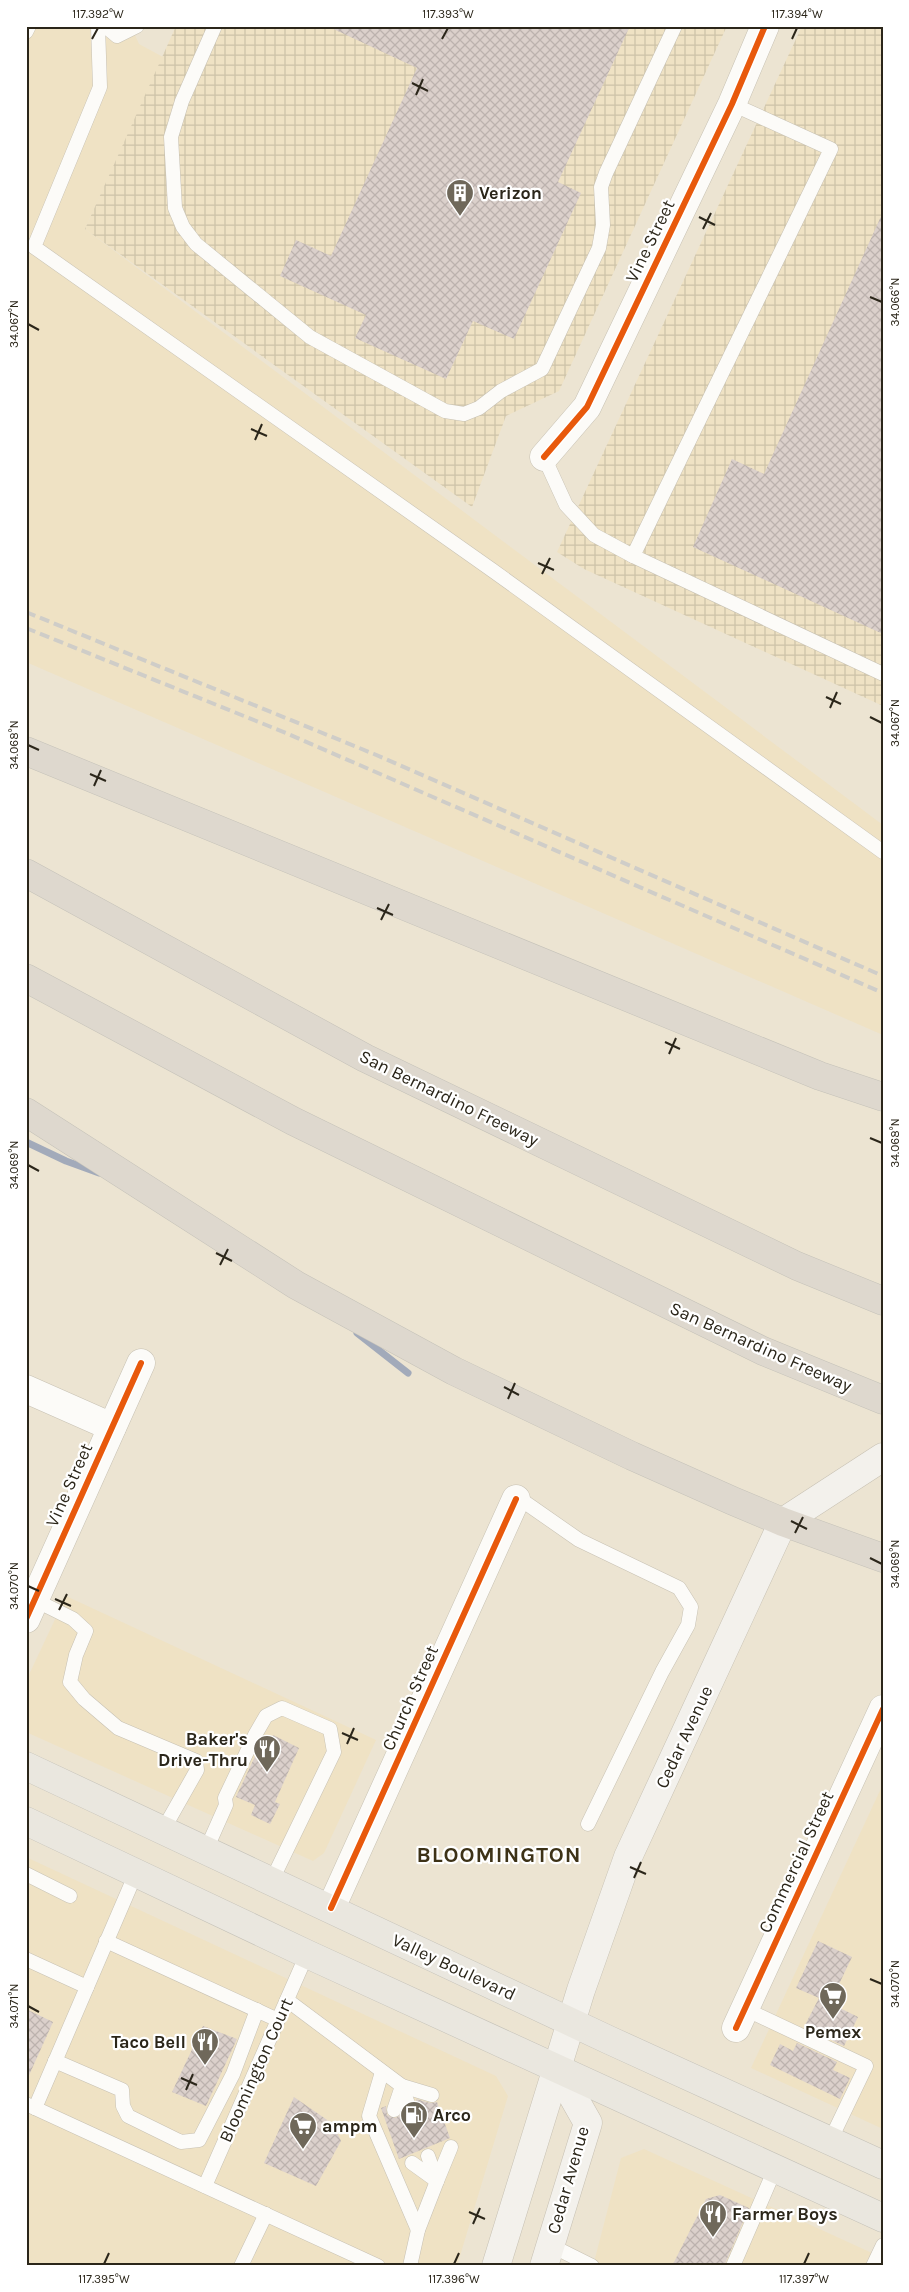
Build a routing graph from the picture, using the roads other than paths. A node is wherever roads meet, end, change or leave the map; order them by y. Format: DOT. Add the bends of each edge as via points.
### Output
graph roads {
  1 [pos="29,26"];
  2 [pos="98,26"];
  3 [pos="105,26"];
  4 [pos="137,26"];
  5 [pos="215,26"];
  6 [pos="675,26"];
  7 [pos="765,26"];
  8 [pos="26,32"];
  9 [pos="732,104"];
  10 [pos="544,457"];
  11 [pos="633,556"];
  12 [pos="883,674"];
  13 [pos="26,751"];
  14 [pos="883,852"];
  15 [pos="26,873"];
  16 [pos="26,978"];
  17 [pos="883,1097"];
  18 [pos="26,1112"];
  19 [pos="883,1301"];
  20 [pos="141,1363"];
  21 [pos="26,1389"];
  22 [pos="883,1400"];
  23 [pos="112,1427"];
  24 [pos="883,1457"];
  25 [pos="516,1499"];
  26 [pos="783,1522"];
  27 [pos="883,1558"];
  28 [pos="30,1610"];
  29 [pos="883,1709"];
  30 [pos="26,1766"];
  31 [pos="26,1821"];
  32 [pos="588,1824"];
  33 [pos="163,1830"];
  34 [pos="206,1850"];
  35 [pos="136,1873"];
  36 [pos="26,1874"];
  37 [pos="272,1880"];
  38 [pos="70,1896"];
  39 [pos="331,1908"];
  40 [pos="106,1941"];
  41 [pos="307,1954"];
  42 [pos="31,1962"];
  43 [pos="87,1987"];
  44 [pos="287,2000"];
  45 [pos="258,2010"];
  46 [pos="741,2018"];
  47 [pos="278,2020"];
  48 [pos="572,2022"];
  49 [pos="55,2061"];
  50 [pos="558,2070"];
  51 [pos="382,2072"];
  52 [pos="402,2086"];
  53 [pos="432,2095"];
  54 [pos="408,2104"];
  55 [pos="31,2106"];
  56 [pos="394,2110"];
  57 [pos="830,2141"];
  58 [pos="451,2147"];
  59 [pos="428,2156"];
  60 [pos="412,2162"];
  61 [pos="883,2165"];
  62 [pos="775,2170"];
  63 [pos="437,2181"];
  64 [pos="205,2186"];
  65 [pos="266,2214"];
  66 [pos="883,2218"];
  67 [pos="418,2230"];
  68 [pos="883,2245"];
  69 [pos="547,2255"];
  70 [pos="241,2266"];
  71 [pos="378,2266"];
  72 [pos="410,2266"];
  73 [pos="496,2266"];
  74 [pos="592,2266"];
  75 [pos="733,2266"];
  76 [pos="873,2266"];
  1 -- 8 [label="lane"];
  2 -- 14 [label="lane" via="100,87 34,247 492,570"];
  3 -- 4 [label="lane" via="118,36"];
  5 -- 6 [label="lane" via="182,101 171,137 175,208 183,227 196,244 310,337 445,411 464,414 542,369 599,248 603,225 602,187 606,173"];
  7 -- 9 [label="street, Vine Street"];
  9 -- 10 [label="street, Vine Street" via="587,407"];
  9 -- 11 [label="lane" via="831,149"];
  10 -- 11 [label="lane" via="566,505 594,535"];
  11 -- 12 [label="lane"];
  13 -- 17 [label="highway" via="820,1076"];
  15 -- 19 [label="highway, San Bernardino Freeway" via="365,1058 797,1266"];
  16 -- 22 [label="highway, San Bernardino Freeway" via="302,1125 763,1352"];
  18 -- 26 [label="highway" via="296,1285 454,1372 632,1456"];
  20 -- 23 [label="street, Vine Street"];
  21 -- 23 [label="street"];
  23 -- 28 [label="street, Vine Street"];
  24 -- 26 [label="main road"];
  25 -- 32 [label="lane" via="523,1500 579,1540 679,1588 691,1607 688,1625"];
  25 -- 39 [label="street, Church Street"];
  26 -- 27 [label="highway"];
  26 -- 48 [label="main road, Cedar Avenue" via="628,1857"];
  28 -- 33 [label="lane" via="73,1619 86,1631 70,1682 84,1699 118,1728 196,1761 197,1770"];
  29 -- 46 [label="street, Commercial Street"];
  30 -- 33 [label="main road, Valley Boulevard"];
  31 -- 35 [label="main road"];
  33 -- 34 [label="main road, Valley Boulevard"];
  34 -- 37 [label="main road, Valley Boulevard"];
  34 -- 37 [label="lane" via="243,1759 266,1716 282,1708 330,1729 334,1752"];
  35 -- 40 [label="lane"];
  35 -- 41 [label="main road"];
  36 -- 38 [label="lane"];
  37 -- 39 [label="main road, Valley Boulevard"];
  39 -- 48 [label="main road, Valley Boulevard"];
  40 -- 43 [label="lane"];
  40 -- 45 [label="lane"];
  41 -- 44 [label="lane, Bloomington Court"];
  41 -- 50 [label="main road"];
  42 -- 43 [label="lane"];
  43 -- 49 [label="lane"];
  44 -- 47 [label="lane, Bloomington Court"];
  44 -- 51 [label="lane"];
  45 -- 47 [label="lane"];
  45 -- 49 [label="lane" via="233,2074 199,2140 181,2142 128,2116 123,2106 122,2090"];
  46 -- 57 [label="lane" via="866,2066"];
  47 -- 64 [label="lane, Bloomington Court"];
  48 -- 50 [label="main road, Cedar Avenue"];
  48 -- 57 [label="main road, Valley Boulevard"];
  49 -- 55 [label="lane"];
  50 -- 62 [label="main road"];
  50 -- 69 [label="main road, Cedar Avenue" via="588,2123"];
  50 -- 73 [label="main road, Cedar Avenue"];
  51 -- 52 [label="lane"];
  51 -- 67 [label="lane" via="369,2116"];
  52 -- 53 [label="lane"];
  52 -- 54 [label="lane"];
  52 -- 56 [label="lane"];
  55 -- 64 [label="lane"];
  57 -- 61 [label="main road, Valley Boulevard"];
  58 -- 63 [label="lane"];
  59 -- 63 [label="lane"];
  60 -- 63 [label="lane"];
  62 -- 66 [label="main road"];
  62 -- 75 [label="lane"];
  63 -- 67 [label="lane"];
  64 -- 65 [label="lane"];
  65 -- 70 [label="lane"];
  65 -- 71 [label="lane"];
  67 -- 72 [label="lane"];
  68 -- 76 [label="lane"];
  69 -- 74 [label="lane"];
}
